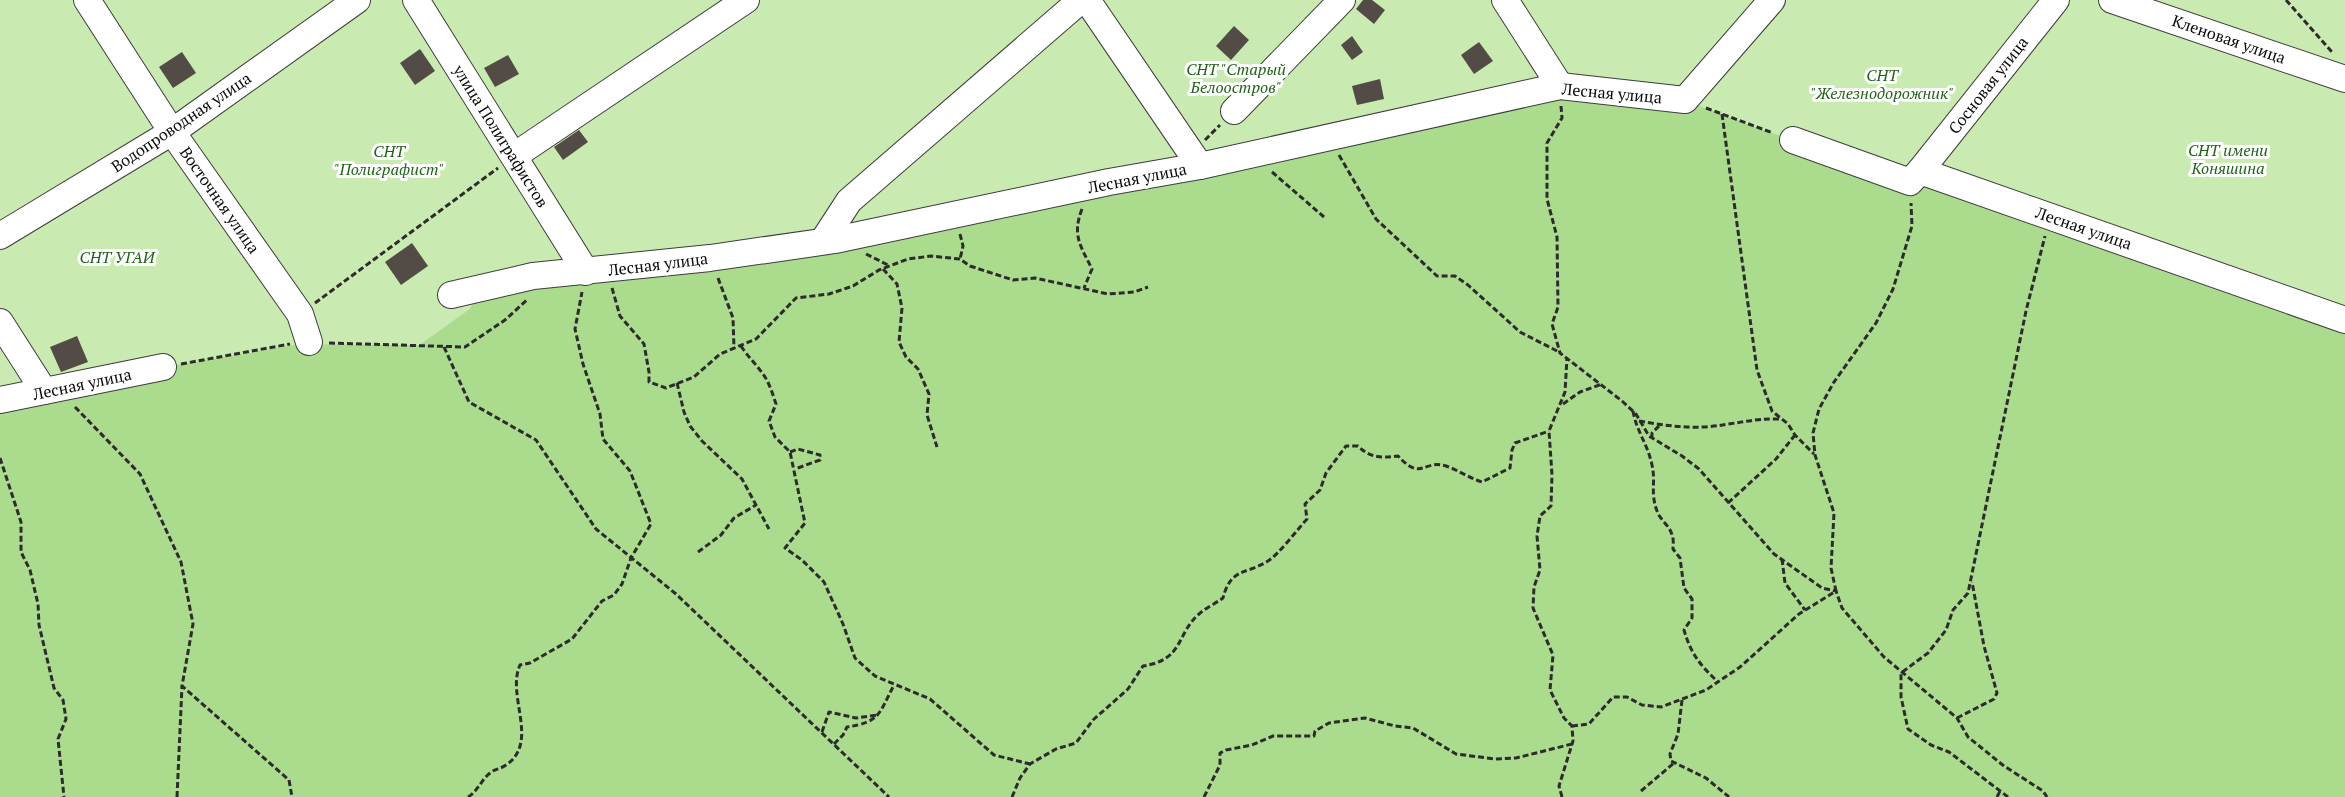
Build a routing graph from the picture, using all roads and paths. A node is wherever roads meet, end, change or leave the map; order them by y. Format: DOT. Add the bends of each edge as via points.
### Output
graph roads {
  1 [pos="87,0"];
  2 [pos="357,0"];
  3 [pos="416,0"];
  4 [pos="746,0"];
  5 [pos="1081,0"];
  6 [pos="1087,0"];
  7 [pos="1342,0"];
  8 [pos="1505,0"];
  9 [pos="1772,0"];
  10 [pos="2056,0"];
  11 [pos="2112,0"];
  12 [pos="2286,0"];
  13 [pos="2342,69"];
  14 [pos="1560,86"];
  15 [pos="1685,100"];
  16 [pos="1233,111"];
  17 [pos="1722,114"];
  18 [pos="172,132"];
  19 [pos="1329,138"];
  20 [pos="1793,140"];
  21 [pos="514,156"];
  22 [pos="1249,156"];
  23 [pos="1196,160"];
  24 [pos="1909,174"];
  25 [pos="1092,186"];
  26 [pos="2050,216"];
  27 [pos="1324,217"];
  28 [pos="0,236"];
  29 [pos="823,241"];
  30 [pos="710,258"];
  31 [pos="883,269"];
  32 [pos="597,271"];
  33 [pos="545,275"];
  34 [pos="1148,287"];
  35 [pos="1084,288"];
  36 [pos="451,295"];
  37 [pos="300,314"];
  38 [pos="2345,320"];
  39 [pos="0,322"];
  40 [pos="309,342"];
  41 [pos="741,345"];
  42 [pos="444,347"];
  43 [pos="734,348"];
  44 [pos="1560,352"];
  45 [pos="1567,358"];
  46 [pos="164,367"];
  47 [pos="677,383"];
  48 [pos="1602,384"];
  49 [pos="53,389"];
  50 [pos="0,400"];
  51 [pos="1562,405"];
  52 [pos="1633,411"];
  53 [pos="1782,419"];
  54 [pos="1639,421"];
  55 [pos="1660,425"];
  56 [pos="1549,431"];
  57 [pos="1795,435"];
  58 [pos="1653,439"];
  59 [pos="937,447"];
  60 [pos="789,452"];
  61 [pos="1815,455"];
  62 [pos="0,458"];
  63 [pos="795,469"];
  64 [pos="1728,503"];
  65 [pos="756,505"];
  66 [pos="769,530"];
  67 [pos="698,552"];
  68 [pos="631,558"];
  69 [pos="1782,559"];
  70 [pos="1972,580"];
  71 [pos="1836,591"];
  72 [pos="1805,610"];
  73 [pos="1901,673"];
  74 [pos="1718,682"];
  75 [pos="894,685"];
  76 [pos="182,686"];
  77 [pos="1682,700"];
  78 [pos="877,715"];
  79 [pos="1956,718"];
  80 [pos="1572,726"];
  81 [pos="822,732"];
  82 [pos="834,744"];
  83 [pos="1572,744"];
  84 [pos="1674,762"];
  85 [pos="1030,764"];
  86 [pos="2000,791"];
  87 [pos="1641,792"];
  88 [pos="64,797"];
  89 [pos="177,797"];
  90 [pos="292,797"];
  91 [pos="468,797"];
  92 [pos="889,797"];
  93 [pos="1012,797"];
  94 [pos="1204,797"];
  95 [pos="1562,797"];
  96 [pos="1729,797"];
  97 [pos="1997,797"];
  98 [pos="2008,797"];
  99 [pos="2047,797"];
  1 -- 18 [label="street, Восточная улица"];
  2 -- 18 [label="street, Водопроводная улица"];
  3 -- 21 [label="street, улица Полиграфистов"];
  4 -- 21 [label="street"];
  5 -- 29 [label="street" via="849,201"];
  6 -- 23 [label="street"];
  7 -- 16 [label="street"];
  8 -- 14 [label="street"];
  9 -- 15 [label="street"];
  10 -- 24 [label="street, Сосновая улица"];
  11 -- 13 [label="street, Кленовая улица"];
  12 -- 13 [label="path"];
  14 -- 15 [label="street, Лесная улица"];
  14 -- 19 [label="street, Лесная улица"];
  14 -- 44 [label="path" via="1562,118 1546,142 1547,200 1557,237 1558,307 1552,324"];
  15 -- 17 [label="path"];
  16 -- 23 [label="path"];
  17 -- 20 [label="path"];
  17 -- 53 [label="path" via="1758,370 1772,411"];
  18 -- 28 [label="street, Водопроводная улица"];
  18 -- 37 [label="street, Восточная улица"];
  19 -- 22 [label="street, Лесная улица"];
  19 -- 44 [label="path" via="1376,219 1437,276 1455,276 1520,332"];
  20 -- 24 [label="street, Лесная улица"];
  21 -- 32 [label="street, улица Полиграфистов"];
  21 -- 37 [label="path"];
  22 -- 23 [label="street, Лесная улица"];
  22 -- 27 [label="path"];
  23 -- 25 [label="street, Лесная улица"];
  24 -- 26 [label="street, Лесная улица"];
  24 -- 61 [label="path" via="1912,226 1893,289 1876,323 1819,409 1813,433"];
  25 -- 29 [label="street, Лесная улица"];
  25 -- 35 [label="path" via="1076,230 1092,268"];
  26 -- 38 [label="street, Лесная улица"];
  26 -- 70 [label="path" via="2026,311"];
  29 -- 30 [label="street, Лесная улица"];
  30 -- 32 [label="street, Лесная улица"];
  30 -- 43 [label="path" via="733,318"];
  31 -- 35 [label="path" via="908,259 940,257 960,259 1013,280 1035,278"];
  31 -- 41 [label="path" via="829,294 795,298 765,332"];
  31 -- 59 [label="path" via="897,284 902,309 899,342 929,394 927,416"];
  32 -- 33 [label="street, Лесная улица"];
  32 -- 47 [label="path" via="620,316 644,344 649,382 666,388"];
  32 -- 68 [label="path" via="575,329 600,414 603,439 630,471 651,524"];
  33 -- 36 [label="street, Лесная улица"];
  33 -- 42 [label="path" via="526,301 505,320 465,347"];
  34 -- 35 [label="path" via="1108,294"];
  37 -- 40 [label="street, Восточная улица"];
  39 -- 49 [label="street"];
  40 -- 42 [label="path"];
  40 -- 46 [label="path"];
  41 -- 43 [label="path"];
  41 -- 60 [label="path" via="771,388 776,404 769,421 775,437"];
  42 -- 68 [label="path" via="469,402 536,440 596,529"];
  43 -- 47 [label="path" via="720,354 694,377"];
  44 -- 45 [label="path"];
  45 -- 48 [label="path"];
  45 -- 51 [label="path"];
  46 -- 49 [label="street, Лесная улица"];
  47 -- 65 [label="path" via="690,426 742,479"];
  48 -- 51 [label="path" via="1580,392"];
  48 -- 52 [label="path"];
  49 -- 50 [label="street, Лесная улица"];
  49 -- 76 [label="path" via="140,474 181,562 193,624"];
  51 -- 56 [label="path"];
  52 -- 54 [label="path"];
  52 -- 74 [label="path" via="1653,466 1652,494 1658,514 1672,535 1684,588 1692,599 1692,618 1684,630 1690,649"];
  53 -- 55 [label="path" via="1754,418 1706,427"];
  53 -- 57 [label="path"];
  54 -- 55 [label="path"];
  54 -- 58 [label="path"];
  55 -- 58 [label="path"];
  56 -- 80 [label="path" via="1551,506 1540,516 1538,526 1540,570 1533,608 1553,655 1550,690"];
  56 -- 85 [label="path" via="1515,443 1510,468 1482,482 1445,466 1409,468 1398,456 1368,455 1358,446 1346,446 1326,473 1320,490 1305,504 1307,519 1268,561 1238,572 1227,585 1223,598 1198,614 1175,651 1159,664 1143,666 1128,689 1093,720 1076,743"];
  57 -- 61 [label="path"];
  57 -- 64 [label="path" via="1776,459"];
  58 -- 64 [label="path" via="1699,469"];
  60 -- 63 [label="path"];
  60 -- 63 [label="path" via="798,449 820,455 820,460"];
  61 -- 71 [label="path" via="1834,513 1831,568"];
  62 -- 88 [label="path" via="21,522 21,552 30,570 54,688 63,700 66,719 58,739"];
  63 -- 75 [label="path" via="805,523 785,548 824,582 855,658 875,676"];
  64 -- 69 [label="path"];
  65 -- 66 [label="path"];
  65 -- 67 [label="path" via="734,518 721,536"];
  68 -- 81 [label="path" via="676,594"];
  68 -- 91 [label="path" via="614,594 602,602 572,639 520,665 516,686 521,747 507,765 490,772"];
  69 -- 71 [label="path" via="1822,588"];
  69 -- 72 [label="path" via="1785,582"];
  70 -- 73 [label="path" via="1968,593 1953,610 1947,630 1928,653"];
  70 -- 79 [label="path" via="1997,693 1994,699"];
  71 -- 72 [label="path"];
  71 -- 73 [label="path" via="1842,608"];
  72 -- 74 [label="path"];
  73 -- 79 [label="path"];
  73 -- 86 [label="path" via="1908,729 1949,752"];
  74 -- 77 [label="path"];
  75 -- 78 [label="path"];
  75 -- 85 [label="path" via="930,699 994,755"];
  76 -- 89 [label="path"];
  76 -- 90 [label="path" via="289,780"];
  77 -- 80 [label="path" via="1661,707 1613,697 1589,724"];
  77 -- 84 [label="path" via="1678,734 1670,754"];
  78 -- 81 [label="path" via="856,718 829,712"];
  78 -- 82 [label="path" via="870,723 847,727"];
  79 -- 99 [label="path" via="1968,737"];
  80 -- 83 [label="path"];
  81 -- 82 [label="path"];
  82 -- 92 [label="path"];
  83 -- 94 [label="path" via="1516,758 1495,759 1456,754 1413,728 1365,718 1329,723 1315,731 1314,736 1273,736 1220,753 1220,765"];
  83 -- 95 [label="path" via="1560,786"];
  84 -- 87 [label="path"];
  84 -- 96 [label="path" via="1706,778"];
  85 -- 93 [label="path"];
  86 -- 97 [label="path"];
  86 -- 98 [label="path"];
}
